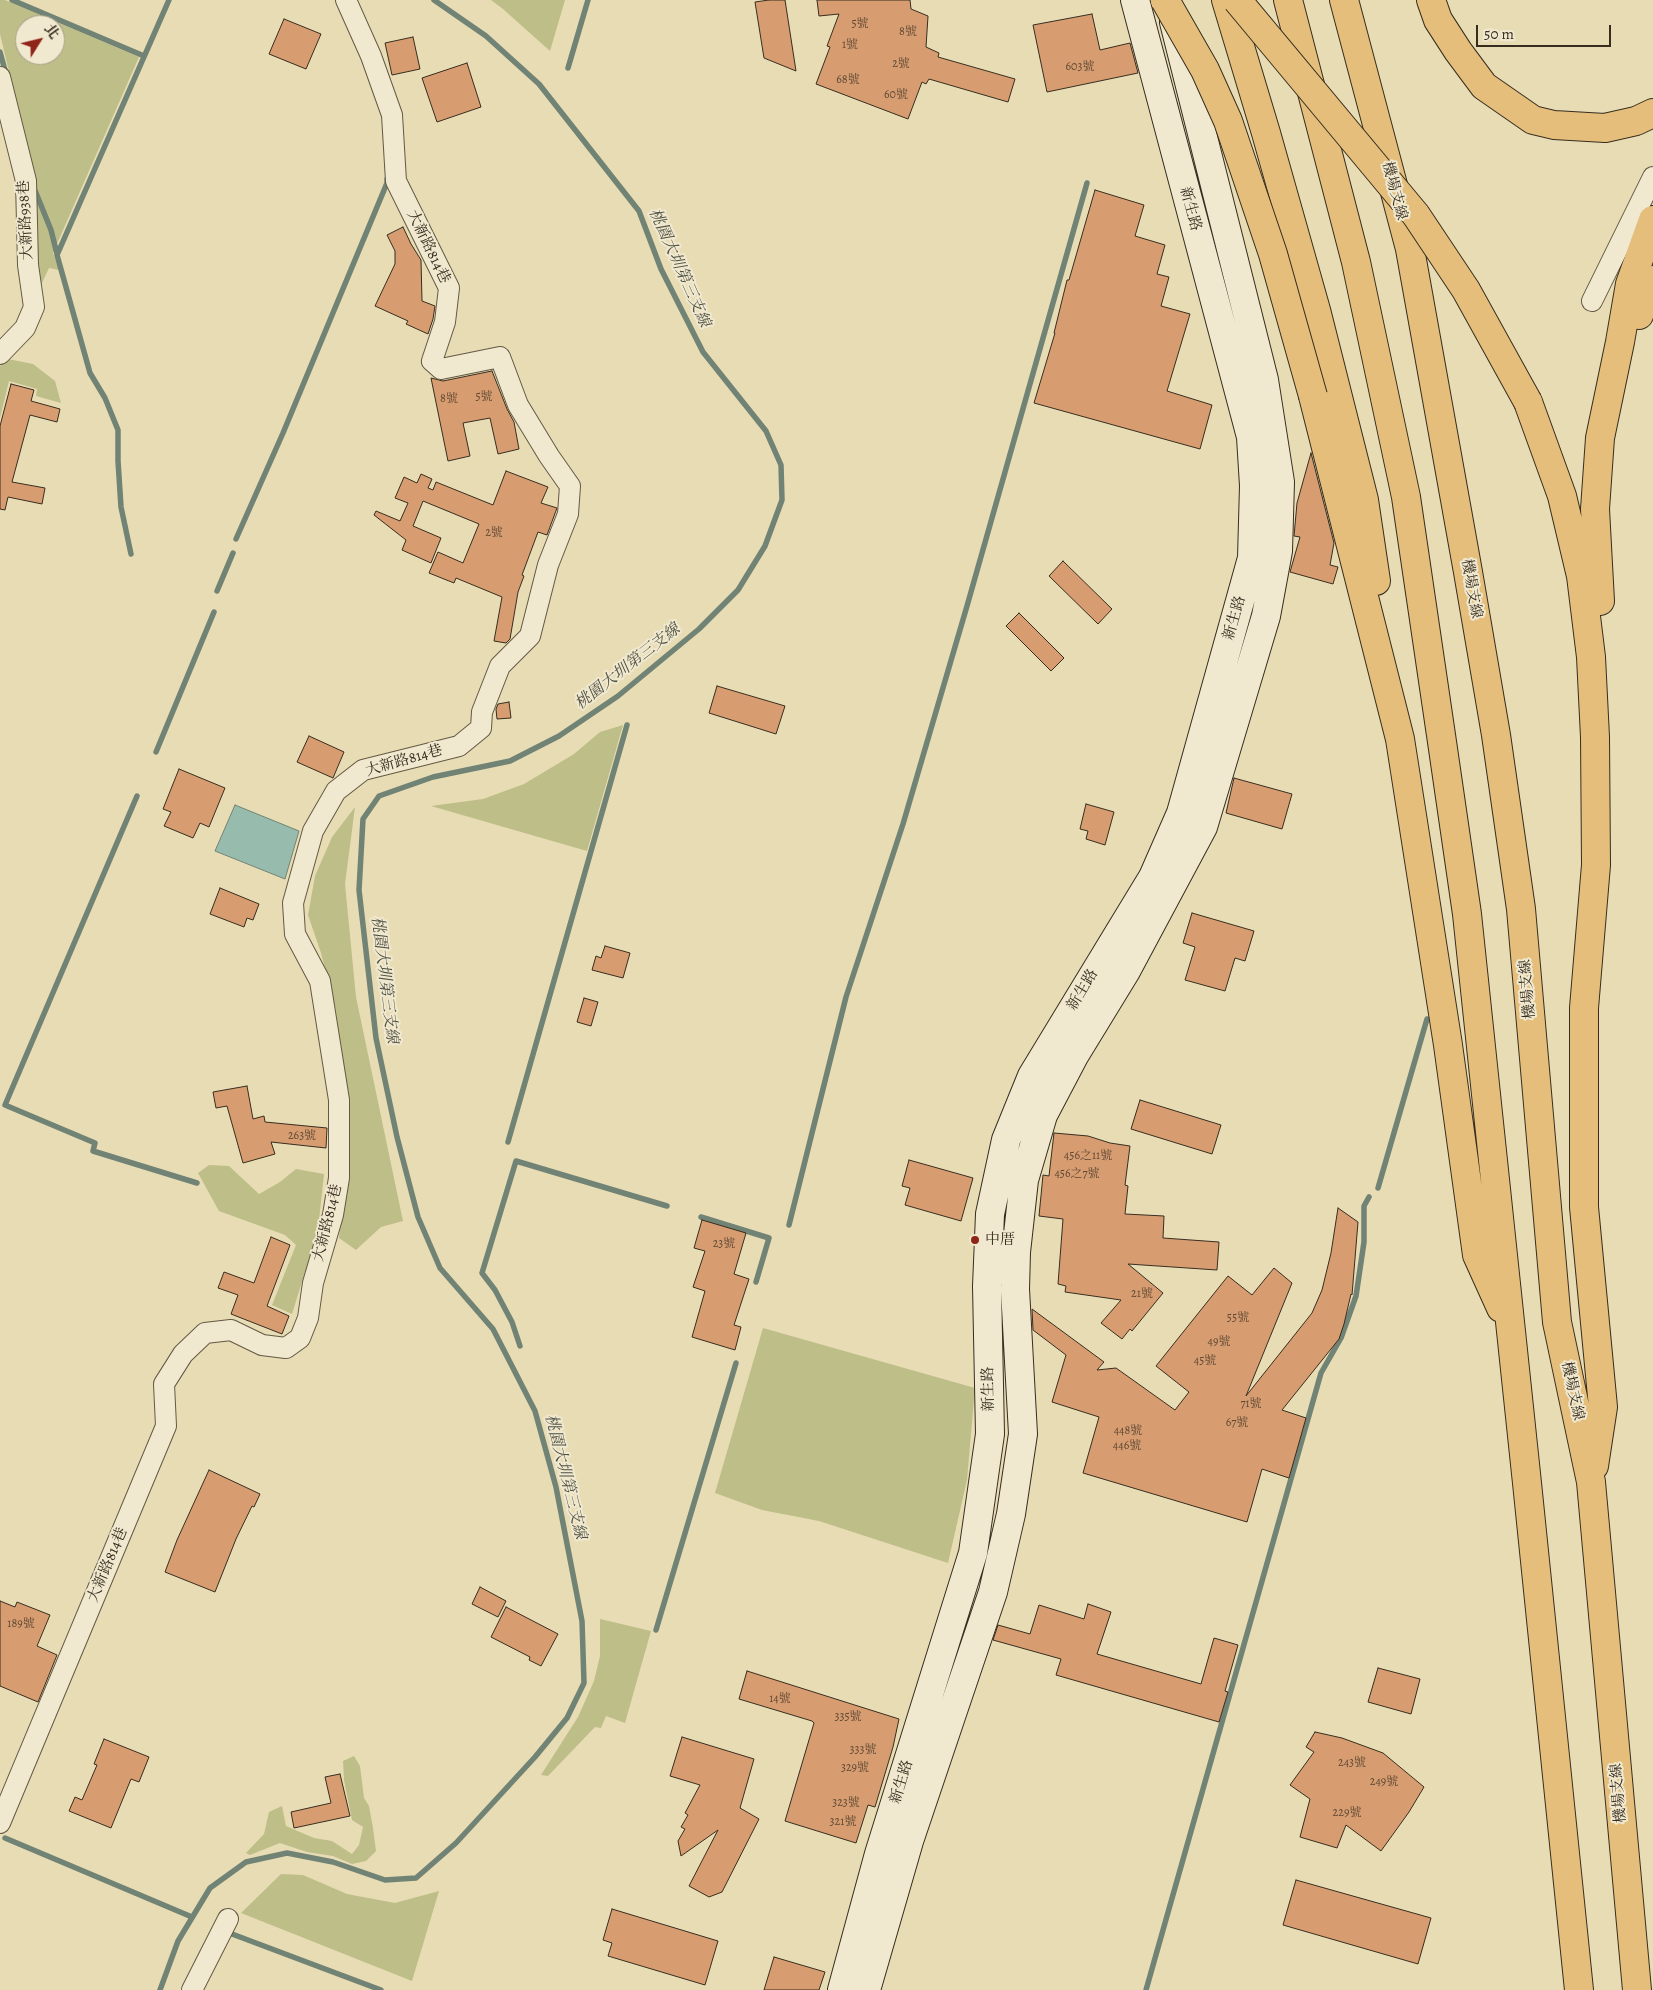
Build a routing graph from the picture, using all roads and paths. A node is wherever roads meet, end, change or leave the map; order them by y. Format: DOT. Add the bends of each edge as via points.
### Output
graph roads {
  1 [pos="346,0"];
  2 [pos="1134,0"];
  3 [pos="1166,0"];
  4 [pos="1226,0"];
  5 [pos="1236,0"];
  6 [pos="1288,0"];
  7 [pos="1344,0"];
  8 [pos="1432,0"];
  9 [pos="0,77"];
  10 [pos="1653,113"];
  11 [pos="1653,178"];
  12 [pos="1653,220"];
  13 [pos="1653,280"];
  14 [pos="1592,300"];
  15 [pos="1639,316"];
  16 [pos="0,354"];
  17 [pos="1400,739"];
  18 [pos="1596,865"];
  19 [pos="1511,1331"];
  20 [pos="1591,1482"];
  21 [pos="0,1823"];
  22 [pos="228,1919"];
  23 [pos="192,1990"];
  24 [pos="842,1990"];
  25 [pos="866,1990"];
  26 [pos="1579,1990"];
  27 [pos="1637,1990"];
  1 -- 21 [label="street, 大新路814巷" via="392,115 396,181 449,288 445,322 432,361 441,368 500,357 518,405 570,486 568,514 548,565 530,636 500,666 482,712 481,728 459,746 363,770 336,791 313,831 294,903 295,934 320,981 339,1100 339,1178 333,1215 313,1283 308,1318 300,1338 286,1348 262,1345 231,1330 204,1333 183,1354 164,1384 166,1426"];
  2 -- 24 [label="main road, 新生路" via="1251,437 1254,486 1252,558 1181,813 1153,877 1032,1076 1006,1140 990,1214 987,1286 990,1434 973,1553 879,1854"];
  3 -- 17 [label="main road, bridge" via="1205,70 1228,121 1273,254 1313,396"];
  3 -- 25 [label="main road, 新生路" via="1264,380 1280,482 1278,551 1266,616 1204,827 1043,1115 1026,1172 1015,1289 1023,1434 1011,1514 992,1592 909,1841"];
  4 -- 17 [label="main road" via="1316,310 1364,500"];
  5 -- 18 [label="main road, bridge" via="1416,215 1466,290 1528,402 1562,496 1581,576 1595,737"];
  6 -- 19 [label="main road" via="1356,262 1406,497 1467,914"];
  7 -- 20 [label="main road, 機場支線" via="1410,249 1494,726 1522,910 1557,1322"];
  8 -- 10 [label="main road" via="1438,20 1484,86 1533,120 1554,125 1605,128 1636,121"];
  9 -- 16 [label="street, 大新路938巷" via="26,181 28,265 34,307 25,328"];
  11 -- 14 [label="street"];
  12 -- 18 [label="main road" via="1630,284 1600,438 1595,509 1610,706 1610,760 1609,804"];
  13 -- 15 [label="main road"];
  17 -- 19 [label="main road" via="1477,1255"];
  18 -- 20 [label="main road" via="1584,1008 1584,1207 1603,1407"];
  19 -- 26 [label="main road"];
  20 -- 27 [label="main road, 機場支線"];
  22 -- 23 [label="street"];
}
